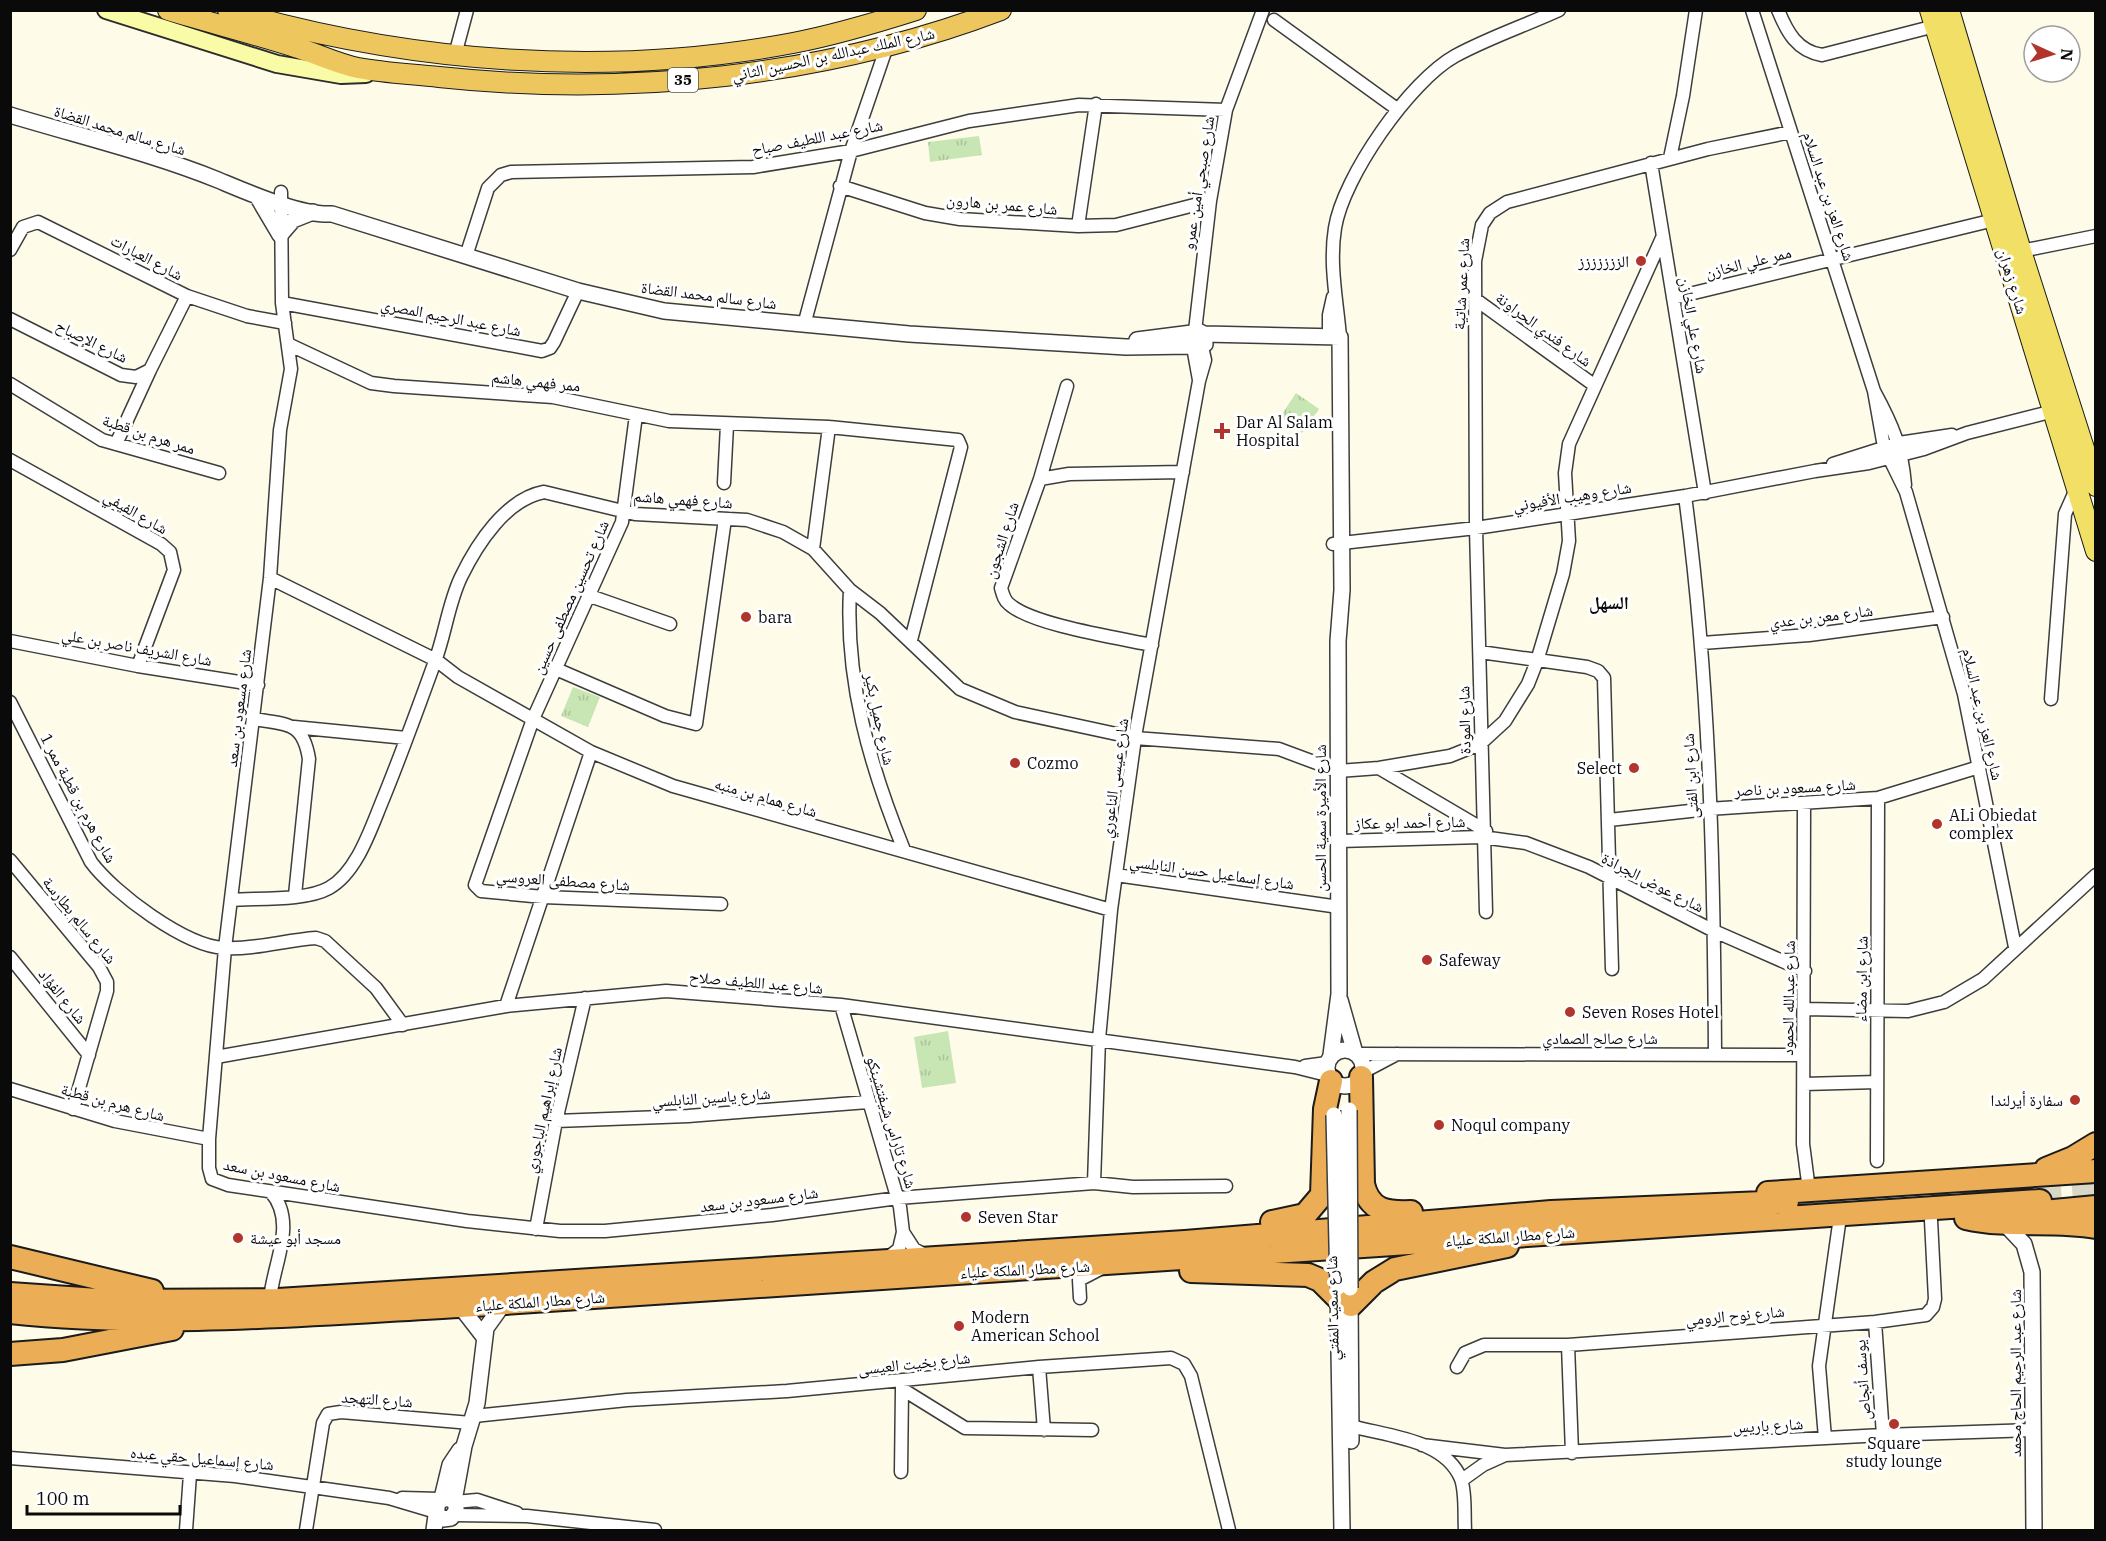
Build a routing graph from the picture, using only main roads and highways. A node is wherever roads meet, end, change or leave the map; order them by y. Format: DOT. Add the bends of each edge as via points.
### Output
graph roads {
  1 [pos="106,10"];
  2 [pos="168,10"];
  3 [pos="228,10"];
  4 [pos="258,10"];
  5 [pos="1001,10"];
  6 [pos="1949,10"];
  7 [pos="911,11"];
  8 [pos="1933,18"];
  9 [pos="380,46"];
  10 [pos="389,72"];
  11 [pos="2086,486"];
  12 [pos="2096,551"];
  13 [pos="2096,1144"];
  14 [pos="2096,1171"];
  15 [pos="2035,1189"];
  16 [pos="2096,1207"];
  17 [pos="1723,1213"];
  18 [pos="1966,1218"];
  19 [pos="1549,1223"];
  20 [pos="2096,1227"];
  21 [pos="1145,1253"];
  22 [pos="10,1257"];
  23 [pos="10,1294"];
  24 [pos="209,1310"];
  25 [pos="10,1312"];
  26 [pos="10,1354"];
  1 -- 10 [label="main road" via="277,64 341,75"];
  2 -- 10 [label="highway, شارع الملك عبدالله بن الحسين الثاني / 35" via="357,68"];
  3 -- 9 [label="highway, شارع الملك عبدالله بن الحسين الثاني / 35" via="295,30"];
  4 -- 9 [label="main road"];
  5 -- 10 [label="highway, شارع الملك عبدالله بن الحسين الثاني / 35" via="887,46 758,73 692,80 556,84"];
  6 -- 11 [label="main road, شارع زهران"];
  7 -- 9 [label="highway, شارع الملك عبدالله بن الحسين الثاني / 35" via="814,38 726,53 561,60 455,55"];
  8 -- 11 [label="main road, شارع زهران" via="2054,411"];
  11 -- 12 [label="main road, شارع زهران"];
  13 -- 15 [label="highway"];
  14 -- 15 [label="highway"];
  15 -- 17 [label="highway, شارع مطار الملكة علياء"];
  15 -- 17 [label="highway" via="1809,1190 1763,1194"];
  16 -- 18 [label="highway"];
  17 -- 18 [label="highway" via="1740,1227"];
  17 -- 19 [label="highway, شارع مطار الملكة علياء"];
  18 -- 20 [label="highway" via="2006,1225"];
  19 -- 21 [label="highway, شارع مطار الملكة علياء"];
  19 -- 21 [label="highway" via="1483,1252 1395,1269 1344,1294 1308,1275 1186,1271"];
  19 -- 21 [label="highway" via="1504,1208 1393,1212 1377,1208 1366,1197 1342,1074 1324,1109 1324,1187 1309,1211 1291,1220 1177,1233"];
  21 -- 24 [label="highway, شارع مطار الملكة علياء" via="930,1258 891,1255 508,1287 270,1300"];
  21 -- 24 [label="highway, شارع مطار الملكة علياء" via="1117,1263 1041,1269 460,1306"];
  22 -- 24 [label="highway"];
  23 -- 24 [label="highway, شارع مطار الملكة علياء"];
  24 -- 25 [label="highway, شارع مطار الملكة علياء" via="93,1318"];
  24 -- 26 [label="highway" via="63,1350"];
}
